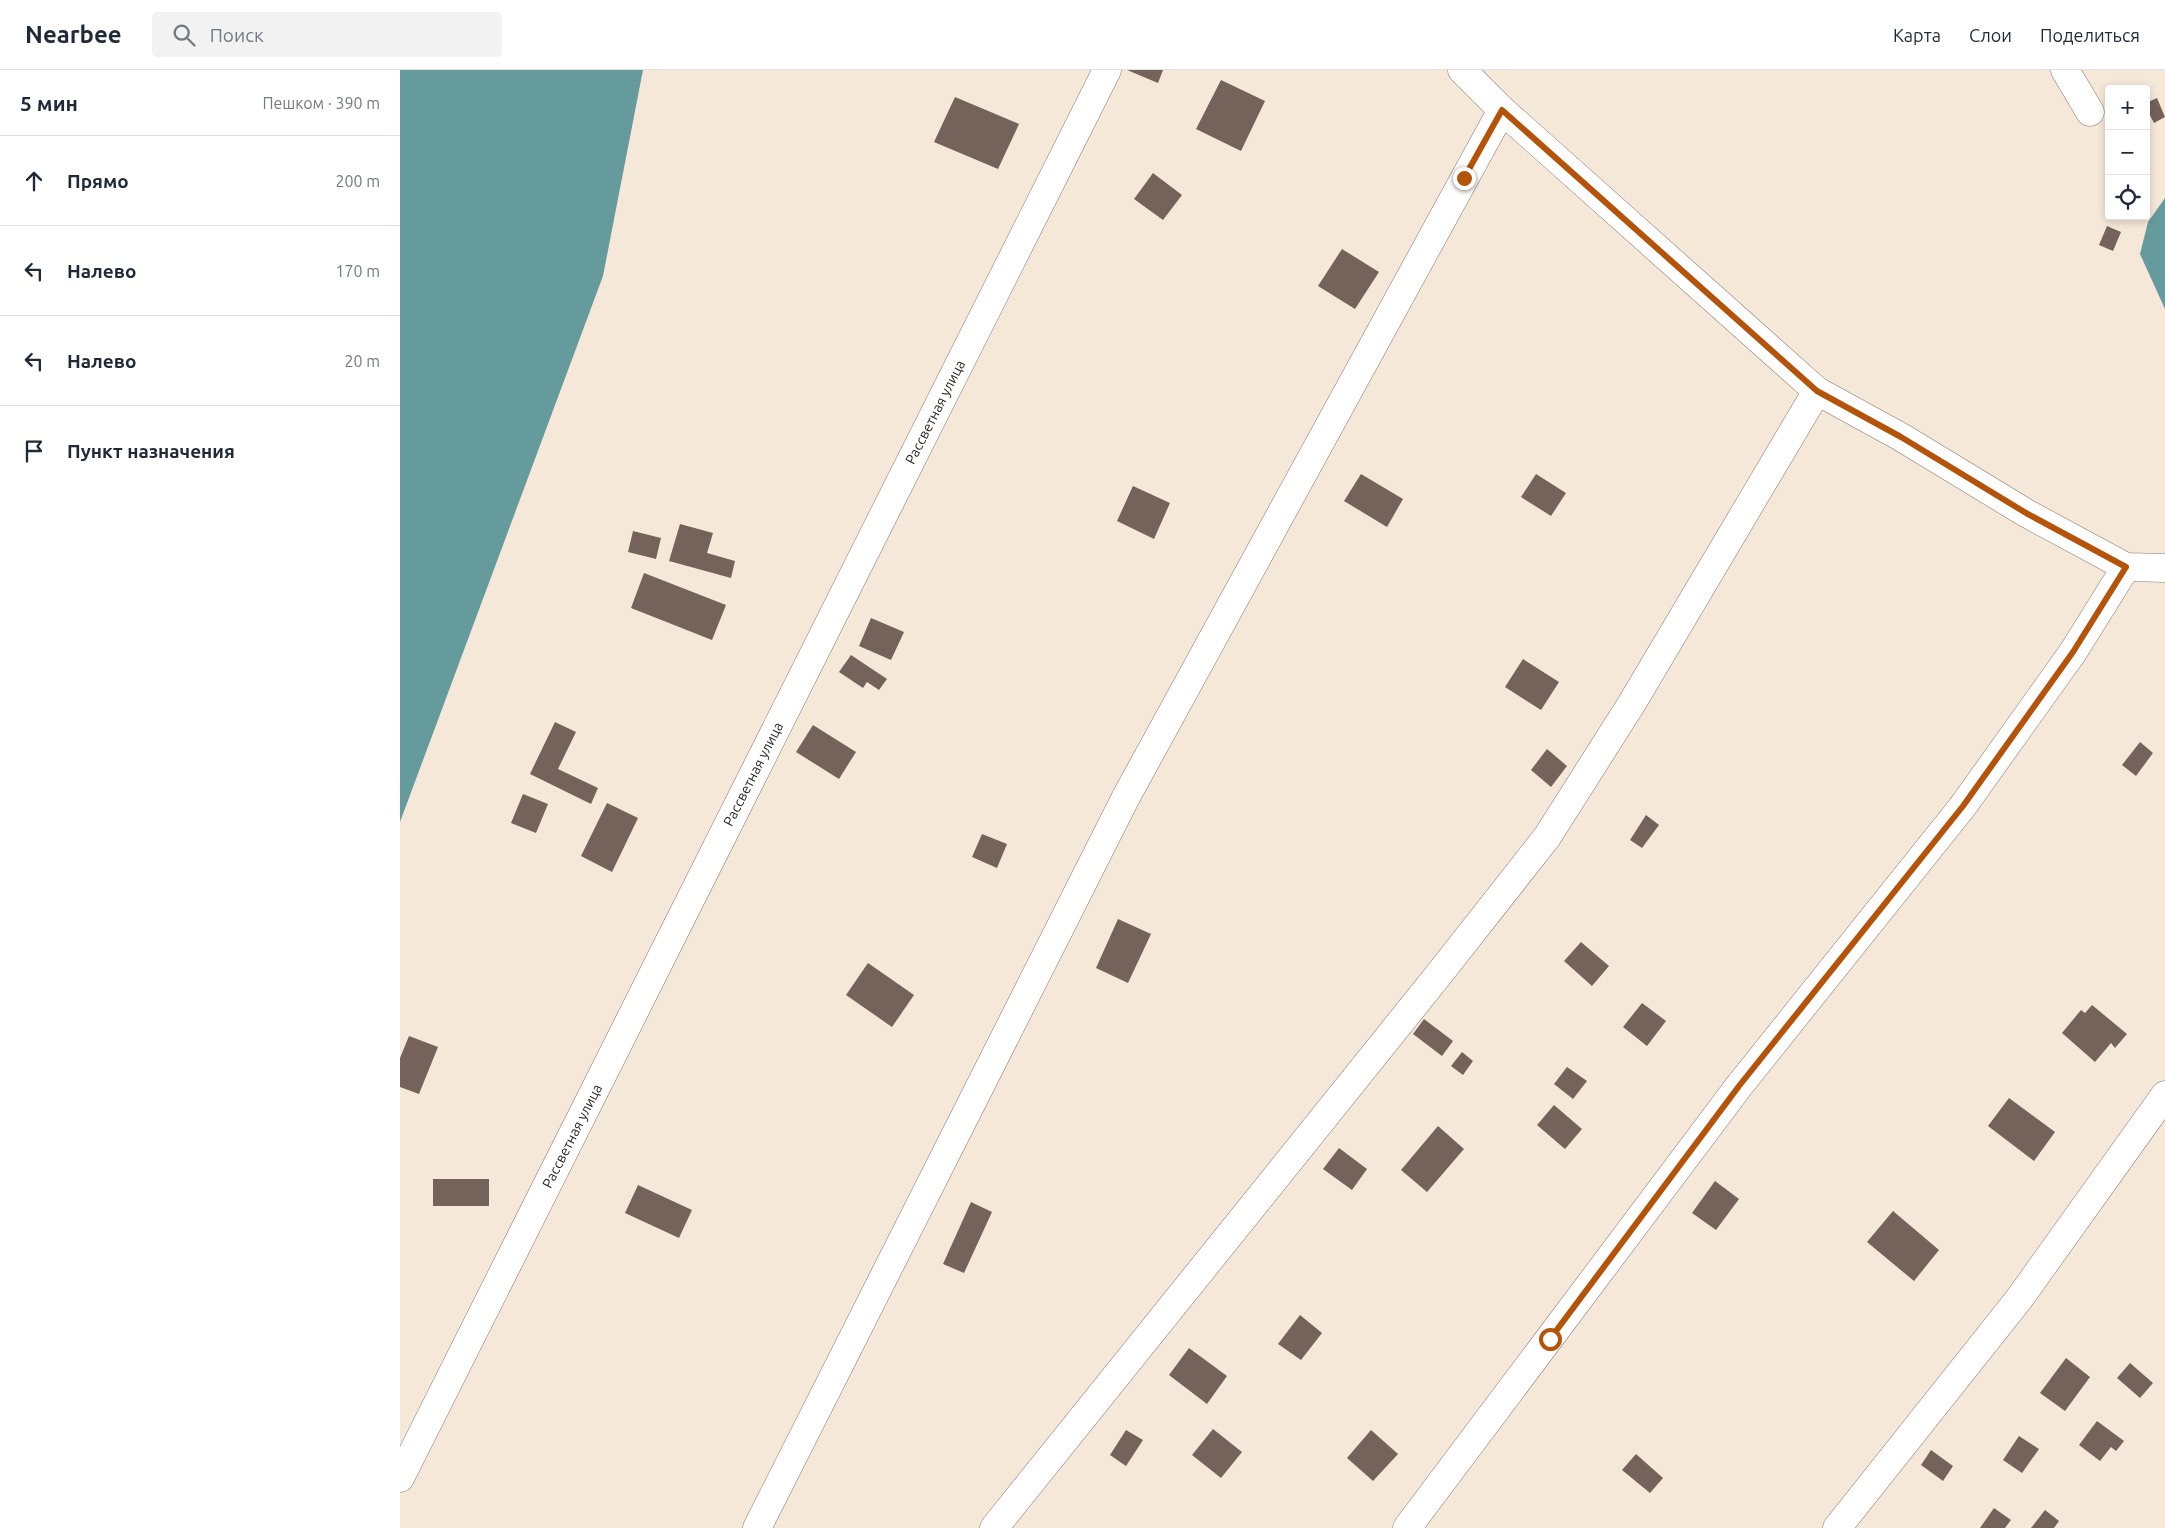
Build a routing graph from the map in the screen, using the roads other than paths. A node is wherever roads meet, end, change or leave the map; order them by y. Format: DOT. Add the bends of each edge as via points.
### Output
graph roads {
  1 [pos="1108,70"];
  2 [pos="1462,70"];
  3 [pos="2066,70"];
  4 [pos="1502,110"];
  5 [pos="2090,112"];
  6 [pos="1817,391"];
  7 [pos="2126,567"];
  8 [pos="2165,568"];
  9 [pos="2165,1095"];
  10 [pos="400,1478"];
  11 [pos="757,1528"];
  12 [pos="994,1528"];
  13 [pos="1407,1528"];
  14 [pos="1837,1528"];
  1 -- 10 [label="street, Рассветная улица"];
  2 -- 4 [label="street"];
  3 -- 5 [label="street"];
  4 -- 6 [label="street"];
  4 -- 11 [label="street" via="1126,797"];
  6 -- 7 [label="street" via="1901,437 2026,513"];
  6 -- 12 [label="street" via="1632,703 1548,837"];
  7 -- 8 [label="street"];
  7 -- 13 [label="street" via="2073,652 1963,806 1739,1086"];
  9 -- 14 [label="street" via="2019,1300"];
}
